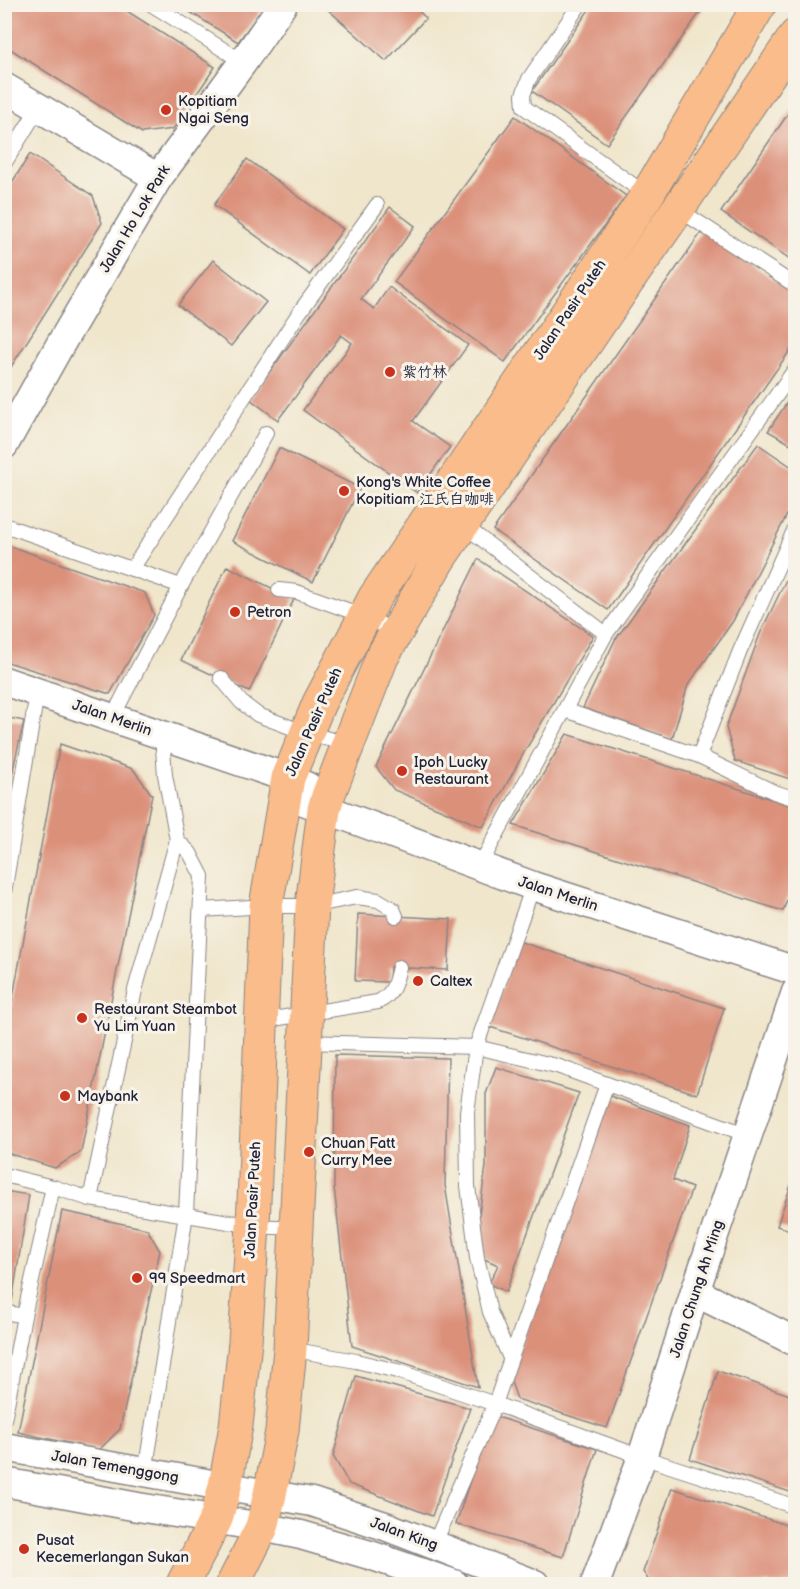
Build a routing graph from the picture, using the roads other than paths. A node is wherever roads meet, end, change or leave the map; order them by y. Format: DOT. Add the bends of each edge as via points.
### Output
graph roads {
  1 [pos="151,4"];
  2 [pos="283,4"];
  3 [pos="580,4"];
  4 [pos="760,4"];
  5 [pos="795,35"];
  6 [pos="243,62"];
  7 [pos="4,87"];
  8 [pos="39,107"];
  9 [pos="4,164"];
  10 [pos="158,178"];
  11 [pos="647,195"];
  12 [pos="377,205"];
  13 [pos="678,209"];
  14 [pos="795,286"];
  15 [pos="795,368"];
  16 [pos="266,433"];
  17 [pos="4,444"];
  18 [pos="462,524"];
  19 [pos="4,525"];
  20 [pos="795,526"];
  21 [pos="132,568"];
  22 [pos="181,586"];
  23 [pos="279,590"];
  24 [pos="364,616"];
  25 [pos="396,632"];
  26 [pos="606,634"];
  27 [pos="221,678"];
  28 [pos="4,681"];
  29 [pos="37,693"];
  30 [pos="565,710"];
  31 [pos="112,718"];
  32 [pos="306,733"];
  33 [pos="162,736"];
  34 [pos="348,744"];
  35 [pos="699,756"];
  36 [pos="286,786"];
  37 [pos="795,799"];
  38 [pos="326,802"];
  39 [pos="177,840"];
  40 [pos="479,867"];
  41 [pos="533,886"];
  42 [pos="4,893"];
  43 [pos="266,906"];
  44 [pos="312,906"];
  45 [pos="201,910"];
  46 [pos="396,916"];
  47 [pos="399,967"];
  48 [pos="795,971"];
  49 [pos="795,992"];
  50 [pos="261,1021"];
  51 [pos="306,1029"];
  52 [pos="476,1047"];
  53 [pos="607,1084"];
  54 [pos="748,1135"];
  55 [pos="4,1175"];
  56 [pos="53,1187"];
  57 [pos="90,1198"];
  58 [pos="186,1215"];
  59 [pos="253,1226"];
  60 [pos="296,1228"];
  61 [pos="695,1292"];
  62 [pos="4,1312"];
  63 [pos="24,1316"];
  64 [pos="795,1342"];
  65 [pos="290,1348"];
  66 [pos="510,1358"];
  67 [pos="495,1404"];
  68 [pos="4,1420"];
  69 [pos="4,1447"];
  70 [pos="642,1457"];
  71 [pos="145,1473"];
  72 [pos="4,1482"];
  73 [pos="225,1486"];
  74 [pos="270,1494"];
  75 [pos="795,1507"];
  76 [pos="216,1519"];
  77 [pos="262,1527"];
  78 [pos="434,1545"];
  79 [pos="183,1584"];
  80 [pos="233,1584"];
  81 [pos="454,1584"];
  82 [pos="535,1584"];
  83 [pos="595,1584"];
  1 -- 6 [label="lane"];
  2 -- 6 [label="street, Jalan Ho Lok Park"];
  3 -- 11 [label="lane" via="529,80 523,95 524,107"];
  4 -- 11 [label="main road, Jalan Pasir Puteh"];
  5 -- 13 [label="main road, Jalan Pasir Puteh"];
  6 -- 10 [label="street, Jalan Ho Lok Park"];
  7 -- 8 [label="street"];
  8 -- 9 [label="lane"];
  8 -- 10 [label="street"];
  10 -- 17 [label="street, Jalan Ho Lok Park"];
  11 -- 24 [label="main road, Jalan Pasir Puteh"];
  12 -- 21 [label="lane" via="299,313"];
  13 -- 14 [label="lane"];
  13 -- 18 [label="main road, Jalan Pasir Puteh"];
  15 -- 26 [label="lane"];
  16 -- 22 [label="lane"];
  18 -- 25 [label="main road, Jalan Pasir Puteh"];
  18 -- 26 [label="lane"];
  19 -- 21 [label="lane"];
  20 -- 35 [label="lane"];
  21 -- 22 [label="lane"];
  22 -- 31 [label="lane"];
  23 -- 24 [label="lane" via="297,592"];
  24 -- 25 [label="lane"];
  24 -- 32 [label="main road, Jalan Pasir Puteh"];
  25 -- 34 [label="main road, Jalan Pasir Puteh" via="382,657"];
  26 -- 30 [label="lane"];
  27 -- 32 [label="lane" via="258,715"];
  28 -- 29 [label="street, Jalan Merlin"];
  29 -- 31 [label="street, Jalan Merlin"];
  29 -- 42 [label="lane"];
  30 -- 35 [label="lane"];
  30 -- 40 [label="lane"];
  31 -- 33 [label="street, Jalan Merlin"];
  32 -- 34 [label="lane"];
  32 -- 36 [label="main road, Jalan Pasir Puteh"];
  33 -- 36 [label="street, Jalan Merlin"];
  33 -- 39 [label="lane"];
  34 -- 38 [label="main road, Jalan Pasir Puteh"];
  35 -- 37 [label="lane"];
  36 -- 38 [label="street, Jalan Merlin"];
  36 -- 43 [label="main road, Jalan Pasir Puteh"];
  38 -- 40 [label="street, Jalan Merlin"];
  38 -- 44 [label="main road, Jalan Pasir Puteh"];
  39 -- 45 [label="lane" via="190,853 202,876"];
  39 -- 57 [label="lane" via="135,990"];
  40 -- 41 [label="street, Jalan Merlin"];
  41 -- 48 [label="street, Jalan Merlin"];
  41 -- 52 [label="lane"];
  43 -- 44 [label="lane"];
  43 -- 45 [label="lane"];
  43 -- 50 [label="main road, Jalan Pasir Puteh"];
  44 -- 46 [label="lane" via="357,897 378,900 393,909"];
  44 -- 51 [label="main road, Jalan Pasir Puteh"];
  45 -- 58 [label="lane"];
  47 -- 51 [label="lane" via="386,998"];
  49 -- 54 [label="street, Jalan Chung Ah Ming"];
  50 -- 51 [label="lane"];
  50 -- 59 [label="main road, Jalan Pasir Puteh"];
  51 -- 52 [label="lane"];
  51 -- 60 [label="main road, Jalan Pasir Puteh"];
  52 -- 53 [label="lane" via="556,1066"];
  52 -- 66 [label="lane" via="467,1112 468,1186 479,1268 490,1312"];
  53 -- 54 [label="lane"];
  53 -- 66 [label="lane"];
  54 -- 61 [label="street, Jalan Chung Ah Ming"];
  55 -- 56 [label="lane"];
  56 -- 57 [label="lane"];
  56 -- 63 [label="lane"];
  57 -- 58 [label="lane"];
  58 -- 59 [label="lane"];
  58 -- 71 [label="lane"];
  59 -- 60 [label="lane"];
  59 -- 73 [label="main road, Jalan Pasir Puteh" via="236,1426"];
  60 -- 65 [label="main road, Jalan Pasir Puteh"];
  61 -- 64 [label="street"];
  61 -- 70 [label="street, Jalan Chung Ah Ming"];
  62 -- 63 [label="lane"];
  63 -- 68 [label="lane"];
  65 -- 67 [label="lane" via="397,1371"];
  65 -- 74 [label="main road, Jalan Pasir Puteh" via="282,1431"];
  66 -- 67 [label="lane"];
  67 -- 70 [label="lane"];
  67 -- 78 [label="lane"];
  69 -- 71 [label="street, Jalan Temenggong"];
  70 -- 75 [label="lane"];
  70 -- 83 [label="street, Jalan Chung Ah Ming"];
  71 -- 73 [label="street, Jalan Temenggong"];
  72 -- 76 [label="street"];
  73 -- 74 [label="street, Jalan Temenggong"];
  73 -- 76 [label="main road, Jalan Pasir Puteh"];
  74 -- 77 [label="main road, Jalan Pasir Puteh"];
  74 -- 78 [label="street, Jalan King" via="312,1502"];
  76 -- 77 [label="street, Jalan King"];
  76 -- 79 [label="main road, Jalan Pasir Puteh"];
  77 -- 80 [label="main road, Jalan Pasir Puteh"];
  77 -- 81 [label="street, Jalan King" via="373,1556"];
  78 -- 82 [label="street, Jalan King"];
}
